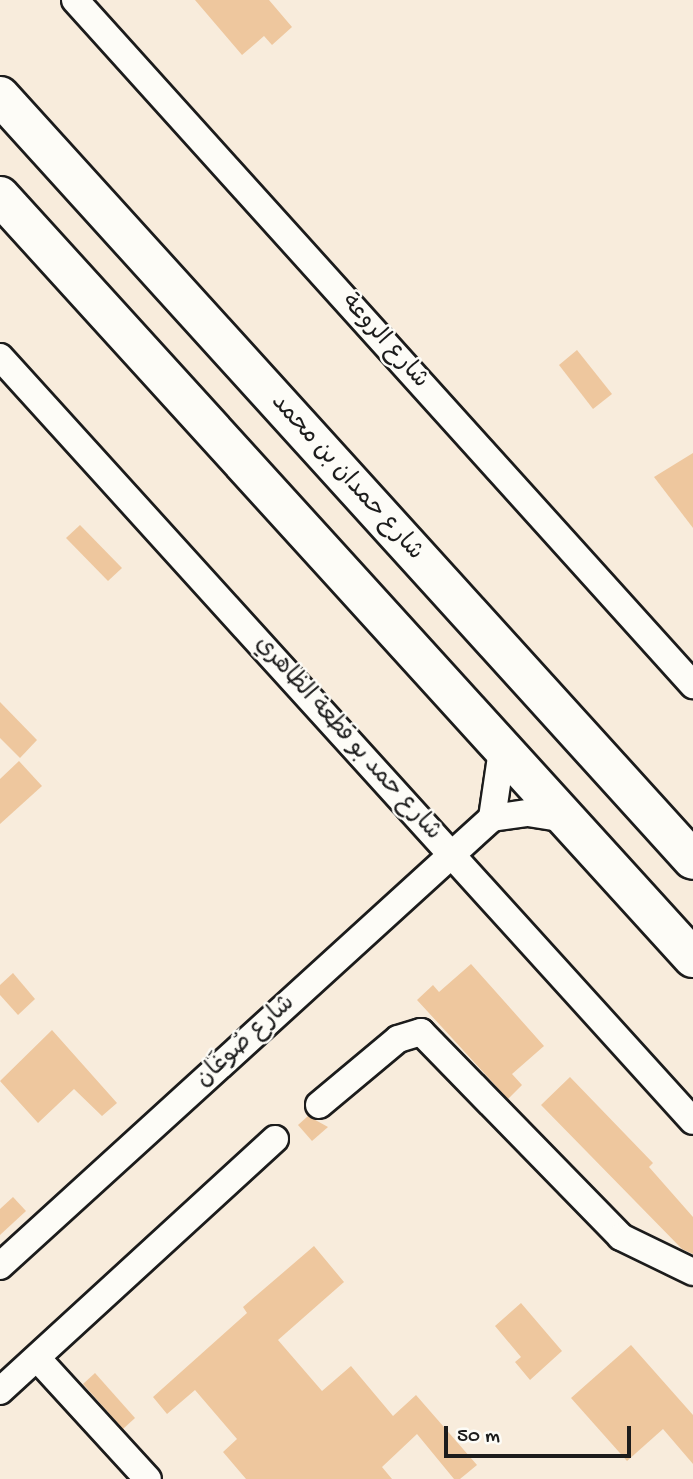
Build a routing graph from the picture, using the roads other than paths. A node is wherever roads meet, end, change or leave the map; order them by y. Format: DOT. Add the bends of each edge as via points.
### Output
graph roads {
  1 [pos="75,0"];
  2 [pos="0,96"];
  3 [pos="0,196"];
  4 [pos="0,357"];
  5 [pos="693,685"];
  6 [pos="502,750"];
  7 [pos="492,818"];
  8 [pos="566,819"];
  9 [pos="452,854"];
  10 [pos="693,860"];
  11 [pos="693,958"];
  12 [pos="319,1105"];
  13 [pos="693,1121"];
  14 [pos="275,1139"];
  15 [pos="0,1266"];
  16 [pos="693,1272"];
  17 [pos="37,1358"];
  18 [pos="0,1391"];
  19 [pos="148,1479"];
  1 -- 5 [label="street, شارع الروعة"];
  2 -- 10 [label="main road, شارع حمدان بن محمد"];
  3 -- 6 [label="main road"];
  4 -- 9 [label="street, شارع حمد بو قطعة الظاهري"];
  6 -- 7 [label="street"];
  6 -- 8 [label="main road"];
  7 -- 8 [label="street" via="528,813"];
  7 -- 9 [label="street, شارع صُوغَان"];
  8 -- 11 [label="main road"];
  9 -- 13 [label="street, شارع حمد بو قطعة الظاهري"];
  9 -- 15 [label="street, شارع صُوغَان"];
  12 -- 16 [label="street" via="398,1039 421,1032 621,1237"];
  14 -- 17 [label="street"];
  17 -- 18 [label="street"];
  17 -- 19 [label="street"];
}
